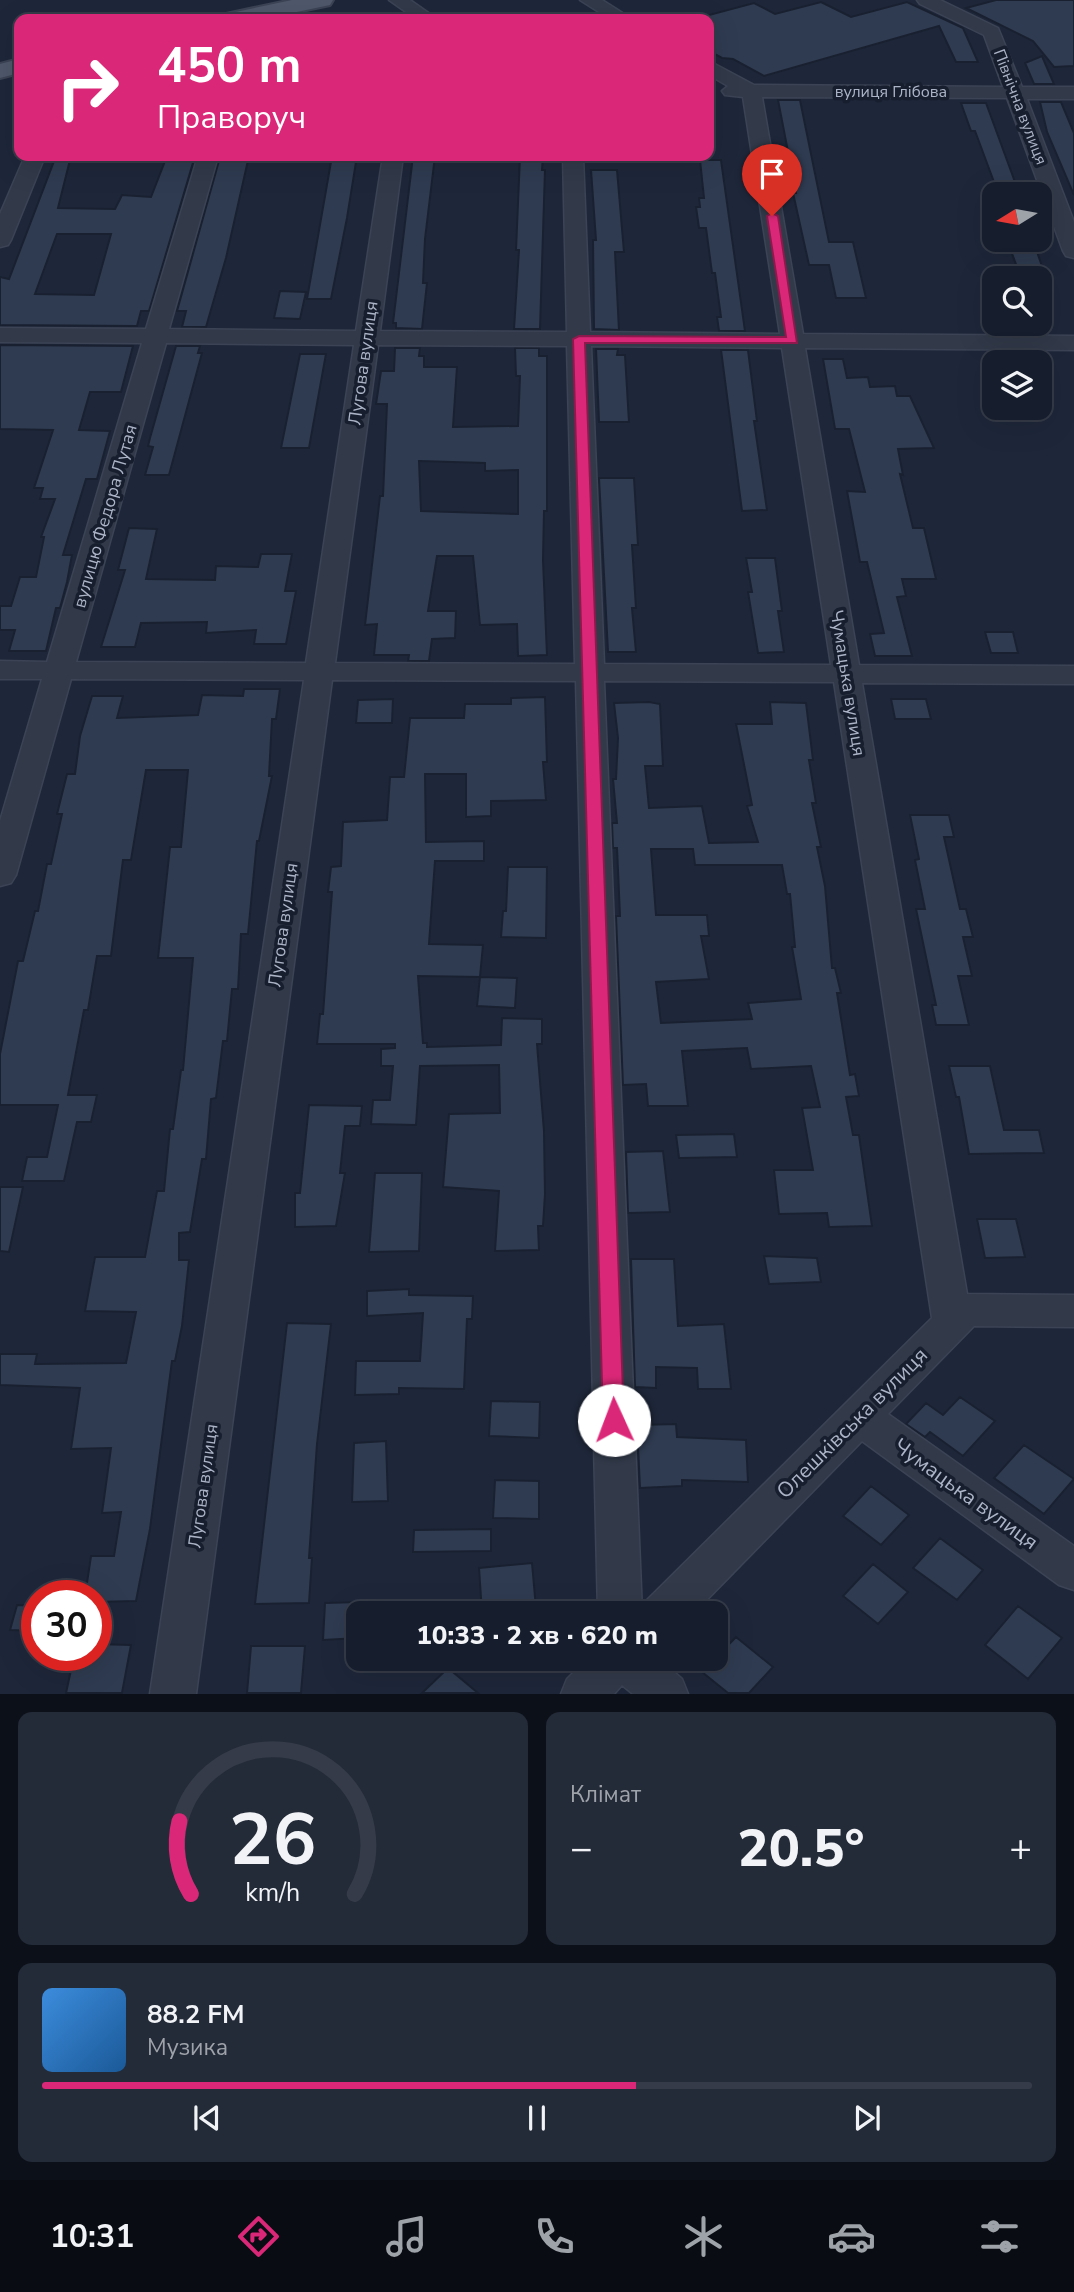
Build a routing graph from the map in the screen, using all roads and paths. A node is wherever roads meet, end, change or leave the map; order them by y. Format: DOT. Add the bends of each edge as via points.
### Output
graph roads {
  1 [pos="322,0"];
  2 [pos="398,0"];
  3 [pos="589,0"];
  4 [pos="926,0"];
  5 [pos="257,14"];
  6 [pos="420,14"];
  7 [pos="614,14"];
  8 [pos="714,70"];
  9 [pos="714,91"];
  10 [pos="752,92"];
  11 [pos="1015,93"];
  12 [pos="1074,93"];
  13 [pos="33,161"];
  14 [pos="207,161"];
  15 [pos="392,161"];
  16 [pos="573,161"];
  17 [pos="0,240"];
  18 [pos="1074,251"];
  19 [pos="0,335"];
  20 [pos="156,337"];
  21 [pos="367,338"];
  22 [pos="579,339"];
  23 [pos="793,341"];
  24 [pos="1074,342"];
  25 [pos="0,670"];
  26 [pos="61,671"];
  27 [pos="319,672"];
  28 [pos="590,673"];
  29 [pos="847,674"];
  30 [pos="1074,675"];
  31 [pos="0,875"];
  32 [pos="1074,1311"];
  33 [pos="952,1323"];
  34 [pos="859,1416"];
  35 [pos="1074,1571"];
  36 [pos="620,1601"];
  37 [pos="676,1601"];
  38 [pos="605,1671"];
  39 [pos="640,1671"];
  40 [pos="173,1693"];
  41 [pos="583,1693"];
  42 [pos="666,1693"];
  1 -- 5 [label="main road"];
  2 -- 6 [label="street"];
  3 -- 7 [label="street"];
  4 -- 11 [label="street, Північна вулиця" via="992,32"];
  8 -- 10 [label="street"];
  9 -- 10 [label="street, вулиця Глібова"];
  10 -- 11 [label="street, вулиця Глібова"];
  10 -- 23 [label="street, Чумацька вулиця"];
  11 -- 12 [label="street, вулиця Глібова"];
  11 -- 18 [label="street, Північна вулиця"];
  13 -- 17 [label="street"];
  14 -- 20 [label="street, вулицю Федора Лутая"];
  15 -- 21 [label="street, Лугова вулиця"];
  16 -- 22 [label="street"];
  19 -- 20 [label="street"];
  20 -- 21 [label="street"];
  20 -- 26 [label="street, вулицю Федора Лутая"];
  21 -- 22 [label="street"];
  21 -- 27 [label="street, Лугова вулиця"];
  22 -- 23 [label="street"];
  22 -- 28 [label="street"];
  23 -- 24 [label="street"];
  23 -- 29 [label="street, Чумацька вулиця"];
  25 -- 26 [label="street"];
  26 -- 27 [label="street"];
  26 -- 31 [label="street, вулицю Федора Лутая"];
  27 -- 28 [label="street"];
  27 -- 40 [label="street, Лугова вулиця"];
  28 -- 29 [label="street"];
  28 -- 36 [label="street"];
  29 -- 30 [label="street"];
  29 -- 33 [label="street, Чумацька вулиця"];
  32 -- 33 [label="street, Олешківська вулиця" via="965,1310"];
  33 -- 34 [label="street, Олешківська вулиця"];
  34 -- 35 [label="street, Чумацька вулиця"];
  34 -- 37 [label="street, Олешківська вулиця"];
  38 -- 41 [label="street"];
  39 -- 42 [label="street"];
}
